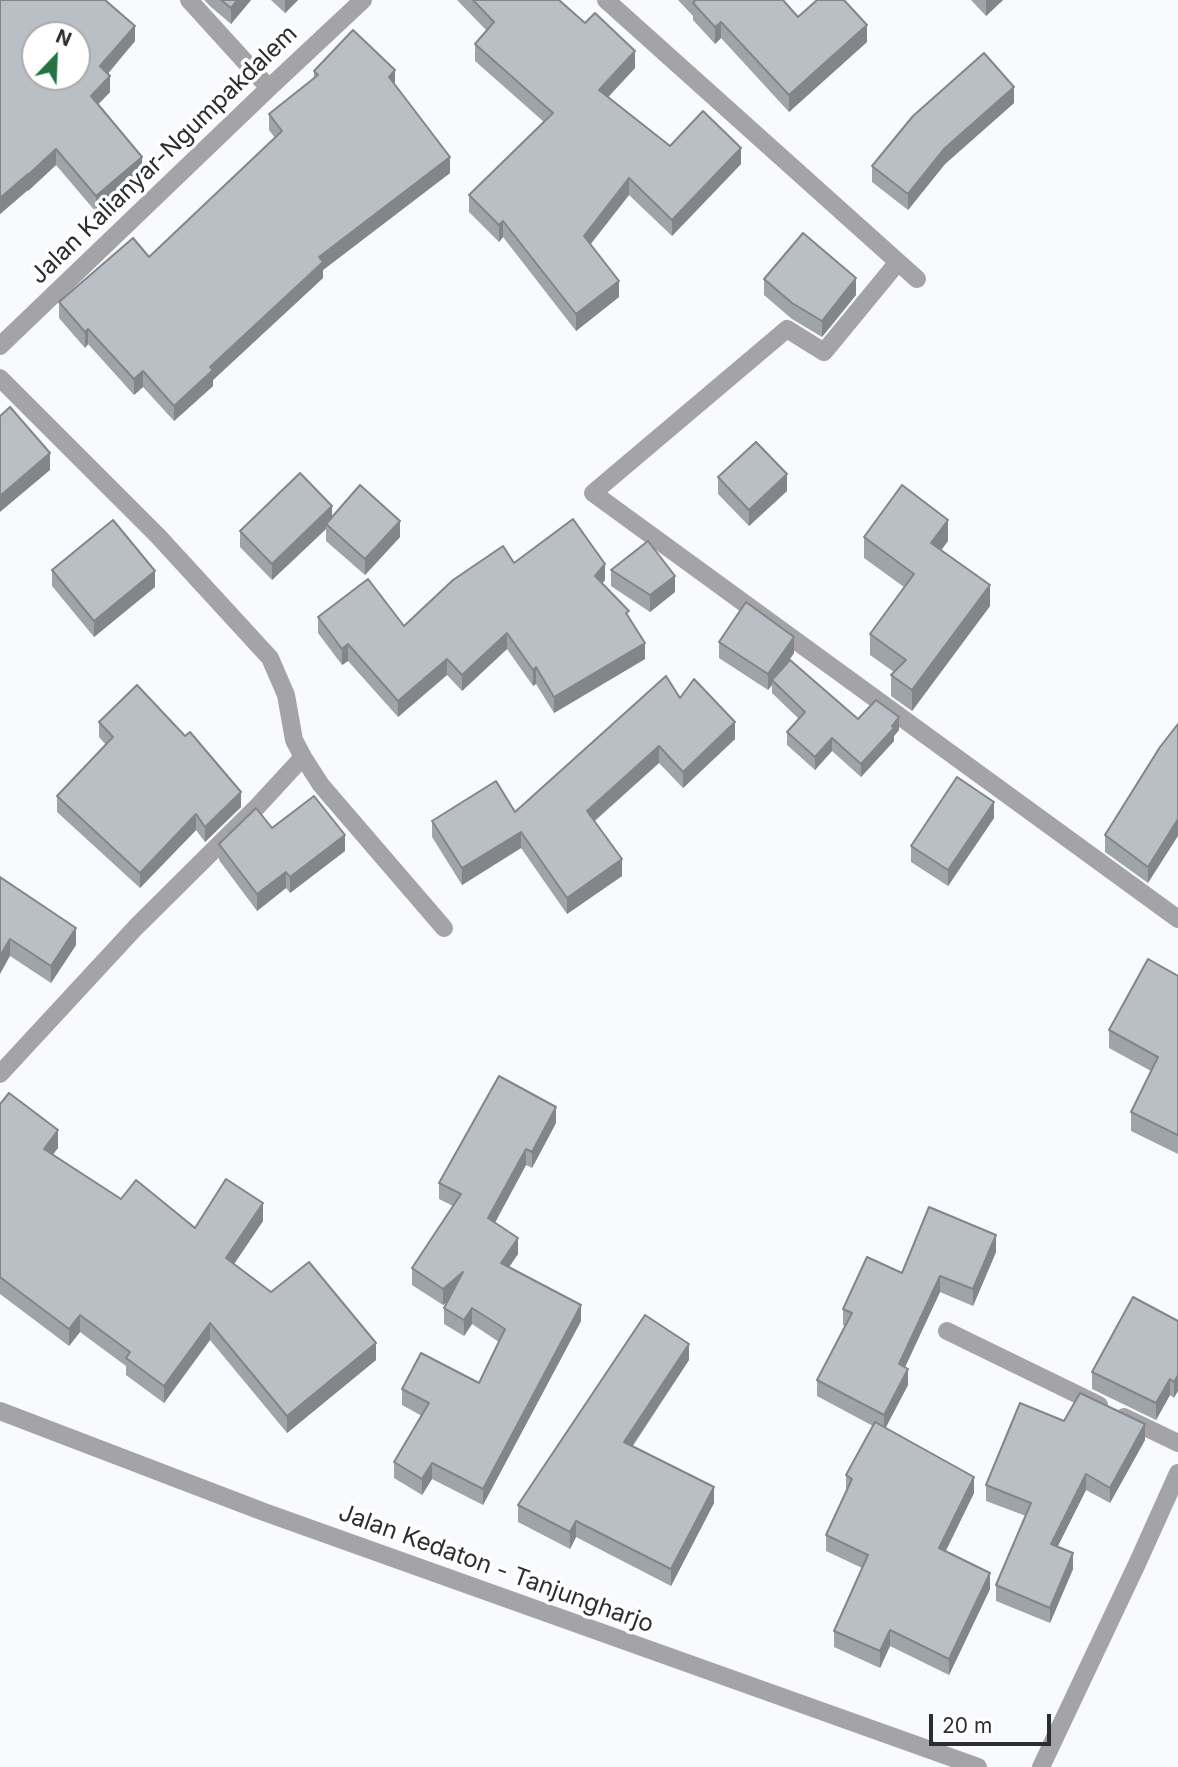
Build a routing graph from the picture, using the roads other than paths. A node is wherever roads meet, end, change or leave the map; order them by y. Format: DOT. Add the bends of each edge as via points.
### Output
graph roads {
  1 [pos="189,0"];
  2 [pos="363,0"];
  3 [pos="606,0"];
  4 [pos="269,88"];
  5 [pos="898,262"];
  6 [pos="917,279"];
  7 [pos="0,346"];
  8 [pos="0,378"];
  9 [pos="303,757"];
  10 [pos="1178,919"];
  11 [pos="444,928"];
  12 [pos="0,1074"];
  13 [pos="947,1331"];
  14 [pos="0,1411"];
  15 [pos="1178,1443"];
  16 [pos="1178,1473"];
  17 [pos="978,1767"];
  18 [pos="1041,1767"];
  1 -- 4 [label="street"];
  2 -- 4 [label="street, Jalan Kalianyar-Ngumpakdalem"];
  3 -- 5 [label="street"];
  4 -- 7 [label="street, Jalan Kalianyar-Ngumpakdalem"];
  5 -- 6 [label="street"];
  5 -- 10 [label="street" via="824,352 787,329 593,492"];
  8 -- 9 [label="street" via="158,536 270,658"];
  9 -- 11 [label="street" via="321,785"];
  9 -- 12 [label="street"];
  13 -- 15 [label="street"];
  14 -- 17 [label="street, Jalan Kedaton - Tanjungharjo" via="264,1512"];
  16 -- 18 [label="street"];
}
